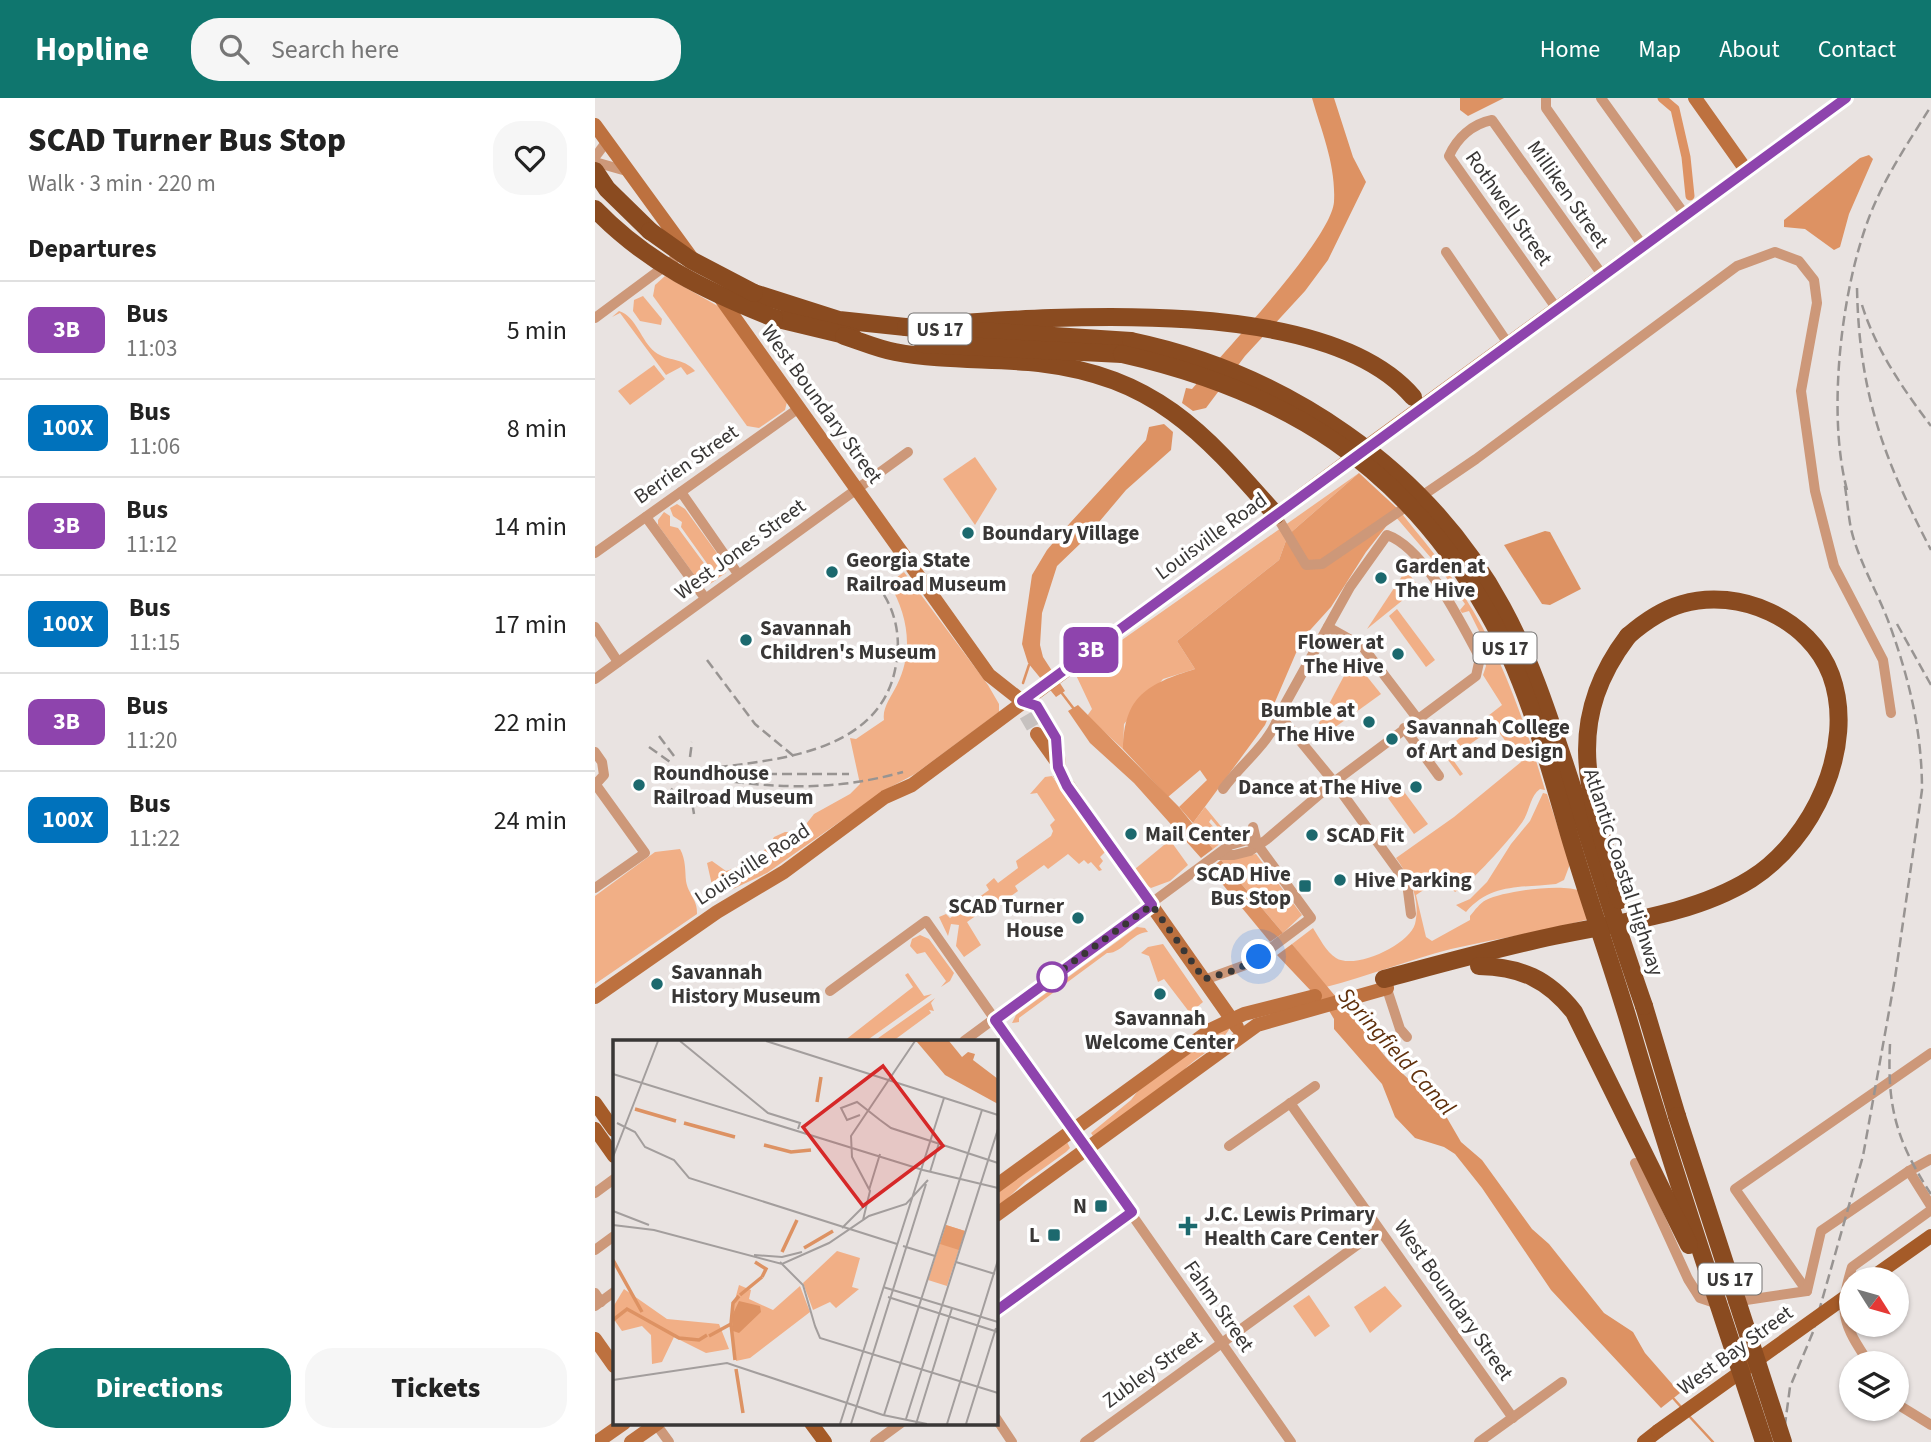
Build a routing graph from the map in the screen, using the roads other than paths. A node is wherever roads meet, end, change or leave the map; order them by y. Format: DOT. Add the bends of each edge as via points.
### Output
graph roads {
  1 [pos="1601,98"];
  2 [pos="1696,98"];
  3 [pos="1846,98"];
  4 [pos="1546,103"];
  5 [pos="595,125"];
  6 [pos="1501,133"];
  7 [pos="607,141"];
  8 [pos="595,159"];
  9 [pos="1746,170"];
  10 [pos="595,171"];
  11 [pos="631,172"];
  12 [pos="595,209"];
  13 [pos="1685,215"];
  14 [pos="1643,246"];
  15 [pos="687,250"];
  16 [pos="1446,252"];
  17 [pos="1603,276"];
  18 [pos="1557,309"];
  19 [pos="595,318"];
  20 [pos="906,327"];
  21 [pos="844,336"];
  22 [pos="1509,345"];
  23 [pos="1127,347"];
  24 [pos="1413,397"];
  25 [pos="799,408"];
  26 [pos="908,452"];
  27 [pos="857,489"];
  28 [pos="681,492"];
  29 [pos="1276,515"];
  30 [pos="646,517"];
  31 [pos="595,553"];
  32 [pos="739,574"];
  33 [pos="705,598"];
  34 [pos="595,626"];
  35 [pos="1328,627"];
  36 [pos="618,662"];
  37 [pos="595,679"];
  38 [pos="1028,708"];
  39 [pos="1891,713"];
  40 [pos="1279,715"];
  41 [pos="1417,718"];
  42 [pos="1404,729"];
  43 [pos="1043,730"];
  44 [pos="595,752"];
  45 [pos="1439,776"];
  46 [pos="1334,782"];
  47 [pos="596,785"];
  48 [pos="1223,789"];
  49 [pos="1253,827"];
  50 [pos="1257,844"];
  51 [pos="595,888"];
  52 [pos="1152,905"];
  53 [pos="1411,914"];
  54 [pos="1206,984"];
  55 [pos="1378,985"];
  56 [pos="830,991"];
  57 [pos="595,997"];
  58 [pos="1303,1004"];
  59 [pos="1644,1006"];
  60 [pos="995,1020"];
  61 [pos="1231,1020"];
  62 [pos="1212,1028"];
  63 [pos="1242,1034"];
  64 [pos="1406,1037"];
  65 [pos="965,1040"];
  66 [pos="1931,1053"];
  67 [pos="1315,1086"];
  68 [pos="595,1103"];
  69 [pos="1290,1103"];
  70 [pos="613,1129"];
  71 [pos="1073,1130"];
  72 [pos="601,1135"];
  73 [pos="1229,1146"];
  74 [pos="1087,1149"];
  75 [pos="613,1154"];
  76 [pos="1931,1159"];
  77 [pos="1635,1163"];
  78 [pos="1909,1171"];
  79 [pos="613,1180"];
  80 [pos="997,1185"];
  81 [pos="595,1193"];
  82 [pos="1931,1208"];
  83 [pos="1132,1212"];
  84 [pos="997,1214"];
  85 [pos="1378,1230"];
  86 [pos="1931,1236"];
  87 [pos="613,1237"];
  88 [pos="595,1250"];
  89 [pos="1887,1267"];
  90 [pos="1807,1290"];
  91 [pos="1839,1302"];
  92 [pos="997,1310"];
  93 [pos="1724,1317"];
  94 [pos="595,1339"];
  95 [pos="1221,1343"];
  96 [pos="1862,1351"];
  97 [pos="613,1365"];
  98 [pos="1562,1382"];
  99 [pos="1909,1411"];
  100 [pos="1513,1418"];
  101 [pos="997,1420"];
  102 [pos="623,1424"];
  103 [pos="655,1424"];
  104 [pos="657,1424"];
  105 [pos="812,1424"];
  106 [pos="900,1424"];
  107 [pos="1931,1425"];
  108 [pos="597,1442"];
  109 [pos="631,1442"];
  110 [pos="669,1442"];
  111 [pos="825,1442"];
  112 [pos="875,1442"];
  113 [pos="1012,1442"];
  114 [pos="1085,1442"];
  115 [pos="1291,1442"];
  116 [pos="1479,1442"];
  117 [pos="1644,1442"];
  118 [pos="1764,1442"];
  119 [pos="1783,1442"];
  1 -- 13 [label="street"];
  2 -- 9 [label="main road"];
  3 -- 9 [label="main road, Louisville Road"];
  4 -- 14 [label="street"];
  5 -- 7 [label="main road, West Boundary Street"];
  6 -- 17 [label="street, Milliken Street"];
  6 -- 18 [label="street, Rothwell Street" via="1492,120 1480,122 1454,144 1449,156"];
  7 -- 8 [label="street"];
  7 -- 11 [label="main road, West Boundary Street"];
  8 -- 11 [label="street"];
  9 -- 13 [label="main road, Louisville Road"];
  10 -- 20 [label="highway, Atlantic Coastal Highway / US 17, bridge" via="620,204 650,231 691,260 754,293 839,320"];
  11 -- 15 [label="main road, West Boundary Street"];
  12 -- 21 [label="highway, Atlantic Coastal Highway / US 17, bridge" via="662,265 705,290 774,318"];
  13 -- 14 [label="main road, Louisville Road"];
  14 -- 17 [label="main road, Louisville Road"];
  15 -- 19 [label="street"];
  15 -- 25 [label="main road, West Boundary Street"];
  16 -- 22 [label="street"];
  17 -- 18 [label="main road, Louisville Road"];
  18 -- 22 [label="main road, Louisville Road"];
  20 -- 23 [label="highway, Atlantic Coastal Highway / US 17"];
  20 -- 24 [label="highway" via="1016,319 1147,318 1237,325 1347,351 1380,366"];
  21 -- 23 [label="highway, Atlantic Coastal Highway / US 17" via="882,343"];
  21 -- 29 [label="highway" via="894,352 1041,363 1102,377 1141,392 1201,432"];
  22 -- 29 [label="main road, Louisville Road"];
  23 -- 59 [label="highway, Atlantic Coastal Highway / US 17, bridge" via="1185,352 1261,383 1322,416 1398,477 1445,527 1501,604 1537,682"];
  23 -- 93 [label="highway, Atlantic Coastal Highway / US 17, bridge" via="1255,394 1375,471 1434,536 1489,614 1547,758"];
  25 -- 27 [label="main road, West Boundary Street"];
  25 -- 28 [label="street, Berrien Street"];
  26 -- 27 [label="street, West Jones Street"];
  27 -- 32 [label="street, West Jones Street"];
  27 -- 38 [label="main road, West Boundary Street" via="989,675"];
  28 -- 30 [label="street, Berrien Street"];
  28 -- 32 [label="street"];
  29 -- 38 [label="main road, Louisville Road" via="1051,680"];
  29 -- 39 [label="street" via="1305,565 1322,564 1476,459 1737,266 1776,252 1799,261 1814,280 1817,303 1801,391 1815,491 1834,566 1883,660"];
  30 -- 31 [label="street, Berrien Street"];
  30 -- 33 [label="street"];
  32 -- 33 [label="street, West Jones Street"];
  33 -- 36 [label="street, West Jones Street"];
  34 -- 36 [label="street"];
  35 -- 40 [label="street"];
  35 -- 41 [label="street" via="1366,643"];
  35 -- 41 [label="street" via="1387,535 1404,544 1452,607 1481,663 1476,676"];
  36 -- 37 [label="street, West Jones Street"];
  38 -- 57 [label="main road, Louisville Road" via="912,785 885,797 784,872 717,912"];
  40 -- 46 [label="street"];
  40 -- 48 [label="street" via="1275,729"];
  41 -- 42 [label="street"];
  42 -- 45 [label="street"];
  42 -- 46 [label="street"];
  43 -- 52 [label="main road" via="1067,786"];
  44 -- 47 [label="street" via="604,775"];
  46 -- 50 [label="street"];
  46 -- 53 [label="street" via="1407,883"];
  47 -- 51 [label="street" via="645,853"];
  49 -- 50 [label="street"];
  50 -- 52 [label="street" via="1234,855 1218,855"];
  50 -- 54 [label="street" via="1311,918 1244,966"];
  52 -- 54 [label="main road"];
  52 -- 60 [label="street"];
  54 -- 61 [label="main road"];
  54 -- 62 [label="main road" via="1214,1015"];
  55 -- 58 [label="main road"];
  55 -- 59 [label="highway, bridge" via="1531,941 1705,902 1755,877 1782,852 1811,814 1830,771 1838,721 1831,676 1809,641 1762,608 1717,599 1663,611 1628,636 1597,688 1585,740 1595,804"];
  55 -- 64 [label="street"];
  55 -- 93 [label="highway, bridge" via="1479,966 1513,969 1544,981 1574,1012"];
  56 -- 60 [label="street, Fahm Street" via="926,921"];
  58 -- 61 [label="main road"];
  58 -- 63 [label="main road"];
  59 -- 119 [label="highway, Atlantic Coastal Highway / US 17, bridge"];
  60 -- 65 [label="street"];
  60 -- 71 [label="street, Fahm Street"];
  61 -- 62 [label="main road"];
  61 -- 63 [label="main road"];
  62 -- 71 [label="main road"];
  63 -- 74 [label="main road"];
  66 -- 90 [label="street" via="1735,1189"];
  67 -- 69 [label="street"];
  68 -- 70 [label="main road"];
  69 -- 73 [label="street"];
  69 -- 85 [label="street, West Boundary Street"];
  71 -- 74 [label="street, Fahm Street"];
  71 -- 80 [label="main road"];
  72 -- 75 [label="main road"];
  74 -- 83 [label="street, Fahm Street"];
  74 -- 84 [label="main road"];
  76 -- 78 [label="street"];
  77 -- 90 [label="street" via="1700,1298 1714,1305"];
  78 -- 82 [label="street"];
  78 -- 90 [label="street" via="1821,1231"];
  79 -- 81 [label="street"];
  82 -- 96 [label="street" via="1851,1267 1843,1313 1846,1328"];
  83 -- 92 [label="street"];
  83 -- 95 [label="street, Fahm Street"];
  85 -- 95 [label="street, Zubley Street"];
  85 -- 100 [label="street, West Boundary Street"];
  86 -- 89 [label="main road"];
  87 -- 88 [label="street"];
  91 -- 117 [label="main road, West Bay Street, bridge"];
  93 -- 118 [label="highway, Atlantic Coastal Highway / US 17, bridge"];
  94 -- 97 [label="main road"];
  95 -- 114 [label="street, Zubley Street"];
  95 -- 115 [label="street, Fahm Street"];
  98 -- 100 [label="street"];
  99 -- 107 [label="street"];
  100 -- 116 [label="street"];
  101 -- 113 [label="street"];
  102 -- 108 [label="main road"];
  103 -- 109 [label="main road"];
  104 -- 110 [label="street"];
  105 -- 111 [label="main road"];
  106 -- 112 [label="street"];
}
